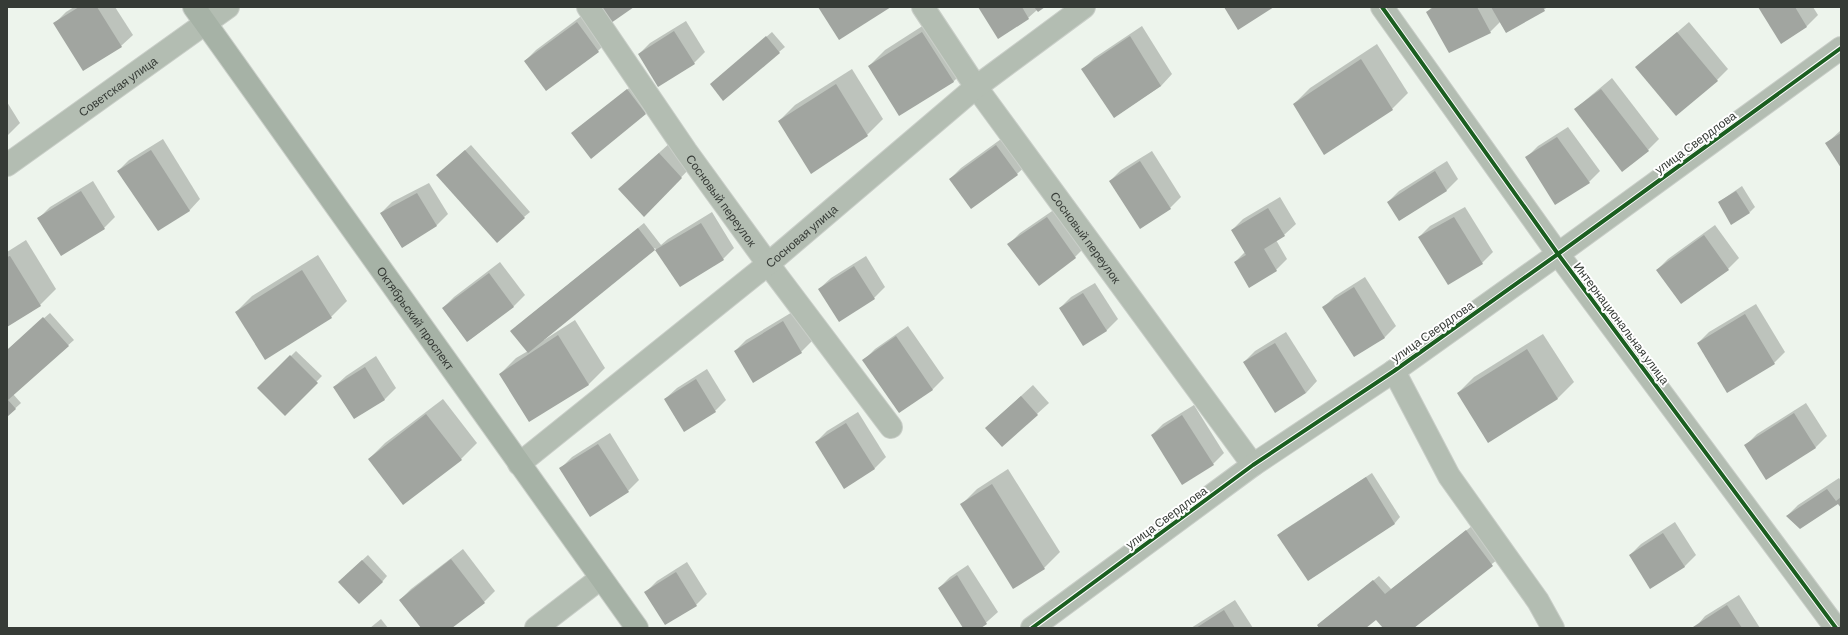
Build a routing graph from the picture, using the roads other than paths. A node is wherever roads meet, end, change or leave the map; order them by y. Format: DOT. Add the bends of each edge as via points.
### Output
graph roads {
  1 [pos="228,7"];
  2 [pos="588,7"];
  3 [pos="923,7"];
  4 [pos="1084,7"];
  5 [pos="1382,7"];
  6 [pos="200,15"];
  7 [pos="1841,48"];
  8 [pos="976,87"];
  9 [pos="7,165"];
  10 [pos="1558,254"];
  11 [pos="768,264"];
  12 [pos="1394,371"];
  13 [pos="892,427"];
  14 [pos="519,464"];
  15 [pos="1252,465"];
  16 [pos="601,578"];
  17 [pos="536,628"];
  18 [pos="637,628"];
  19 [pos="1032,628"];
  20 [pos="1553,628"];
  21 [pos="1836,628"];
  1 -- 6 [label="street, Советская улица"];
  2 -- 11 [label="street, Сосновый переулок" via="686,151"];
  3 -- 8 [label="street, Сосновый переулок"];
  4 -- 8 [label="street, Сосновая улица"];
  5 -- 10 [label="street, Интернациональная улица"];
  6 -- 9 [label="street, Советская улица"];
  6 -- 14 [label="street, Октябрьский проспект"];
  7 -- 10 [label="street, улица Свердлова"];
  8 -- 11 [label="street, Сосновая улица"];
  8 -- 15 [label="street, Сосновый переулок"];
  10 -- 12 [label="street, улица Свердлова"];
  10 -- 21 [label="street, Интернациональная улица"];
  11 -- 13 [label="street, Сосновый переулок"];
  11 -- 14 [label="street, Сосновая улица"];
  12 -- 15 [label="street, улица Свердлова"];
  12 -- 20 [label="street" via="1449,476 1538,601"];
  14 -- 16 [label="street, Октябрьский проспект"];
  15 -- 19 [label="street, улица Свердлова"];
  16 -- 17 [label="street"];
  16 -- 18 [label="street, Октябрьский проспект"];
}
